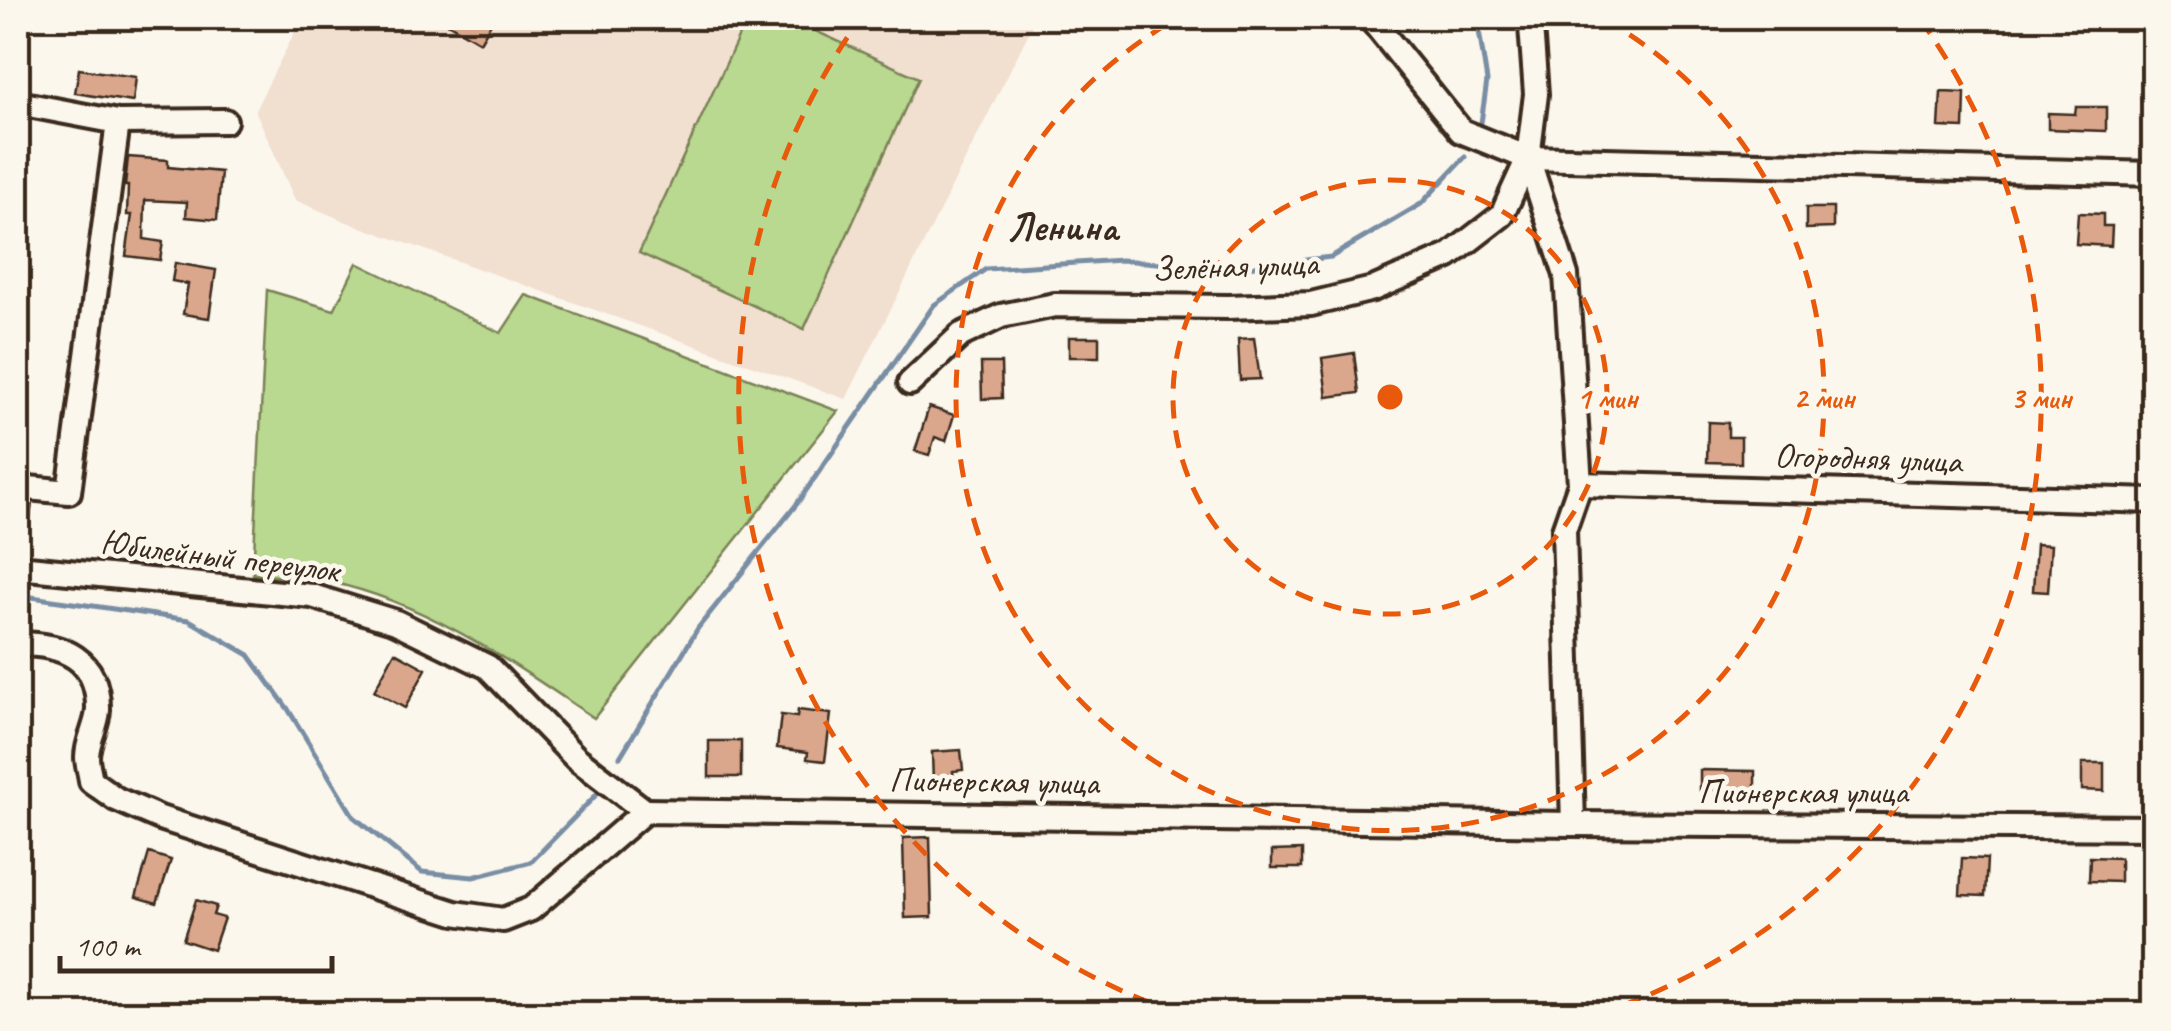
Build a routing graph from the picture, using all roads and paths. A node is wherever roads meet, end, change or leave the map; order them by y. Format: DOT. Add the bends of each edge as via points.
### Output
graph roads {
  1 [pos="1370,18"];
  2 [pos="1527,18"];
  3 [pos="18,103"];
  4 [pos="225,120"];
  5 [pos="118,122"];
  6 [pos="1528,158"];
  7 [pos="2154,174"];
  8 [pos="910,384"];
  9 [pos="1580,484"];
  10 [pos="18,486"];
  11 [pos="2154,502"];
  12 [pos="18,567"];
  13 [pos="18,644"];
  14 [pos="645,810"];
  15 [pos="1573,824"];
  16 [pos="2154,828"];
  1 -- 6 [label="street" via="1461,131"];
  2 -- 6 [label="street, Зелёная улица" via="1536,94"];
  3 -- 5 [label="street"];
  4 -- 5 [label="street"];
  5 -- 10 [label="street, Юбилейный переулок" via="68,492"];
  6 -- 7 [label="street"];
  6 -- 8 [label="street, Зелёная улица" via="1502,215 1449,256 1373,289 1312,304 1055,305 1001,316 961,335"];
  6 -- 9 [label="street" via="1566,275"];
  9 -- 11 [label="street, Огородняя улица"];
  9 -- 15 [label="street" via="1564,530"];
  12 -- 14 [label="street, Юбилейный переулок" via="312,596 396,622 488,668 576,758"];
  13 -- 14 [label="street" via="73,653 96,683 98,714 87,754 91,781 116,799 455,913 503,920 531,910"];
  14 -- 15 [label="street, Пионерская улица"];
  15 -- 16 [label="street, Пионерская улица"];
}
